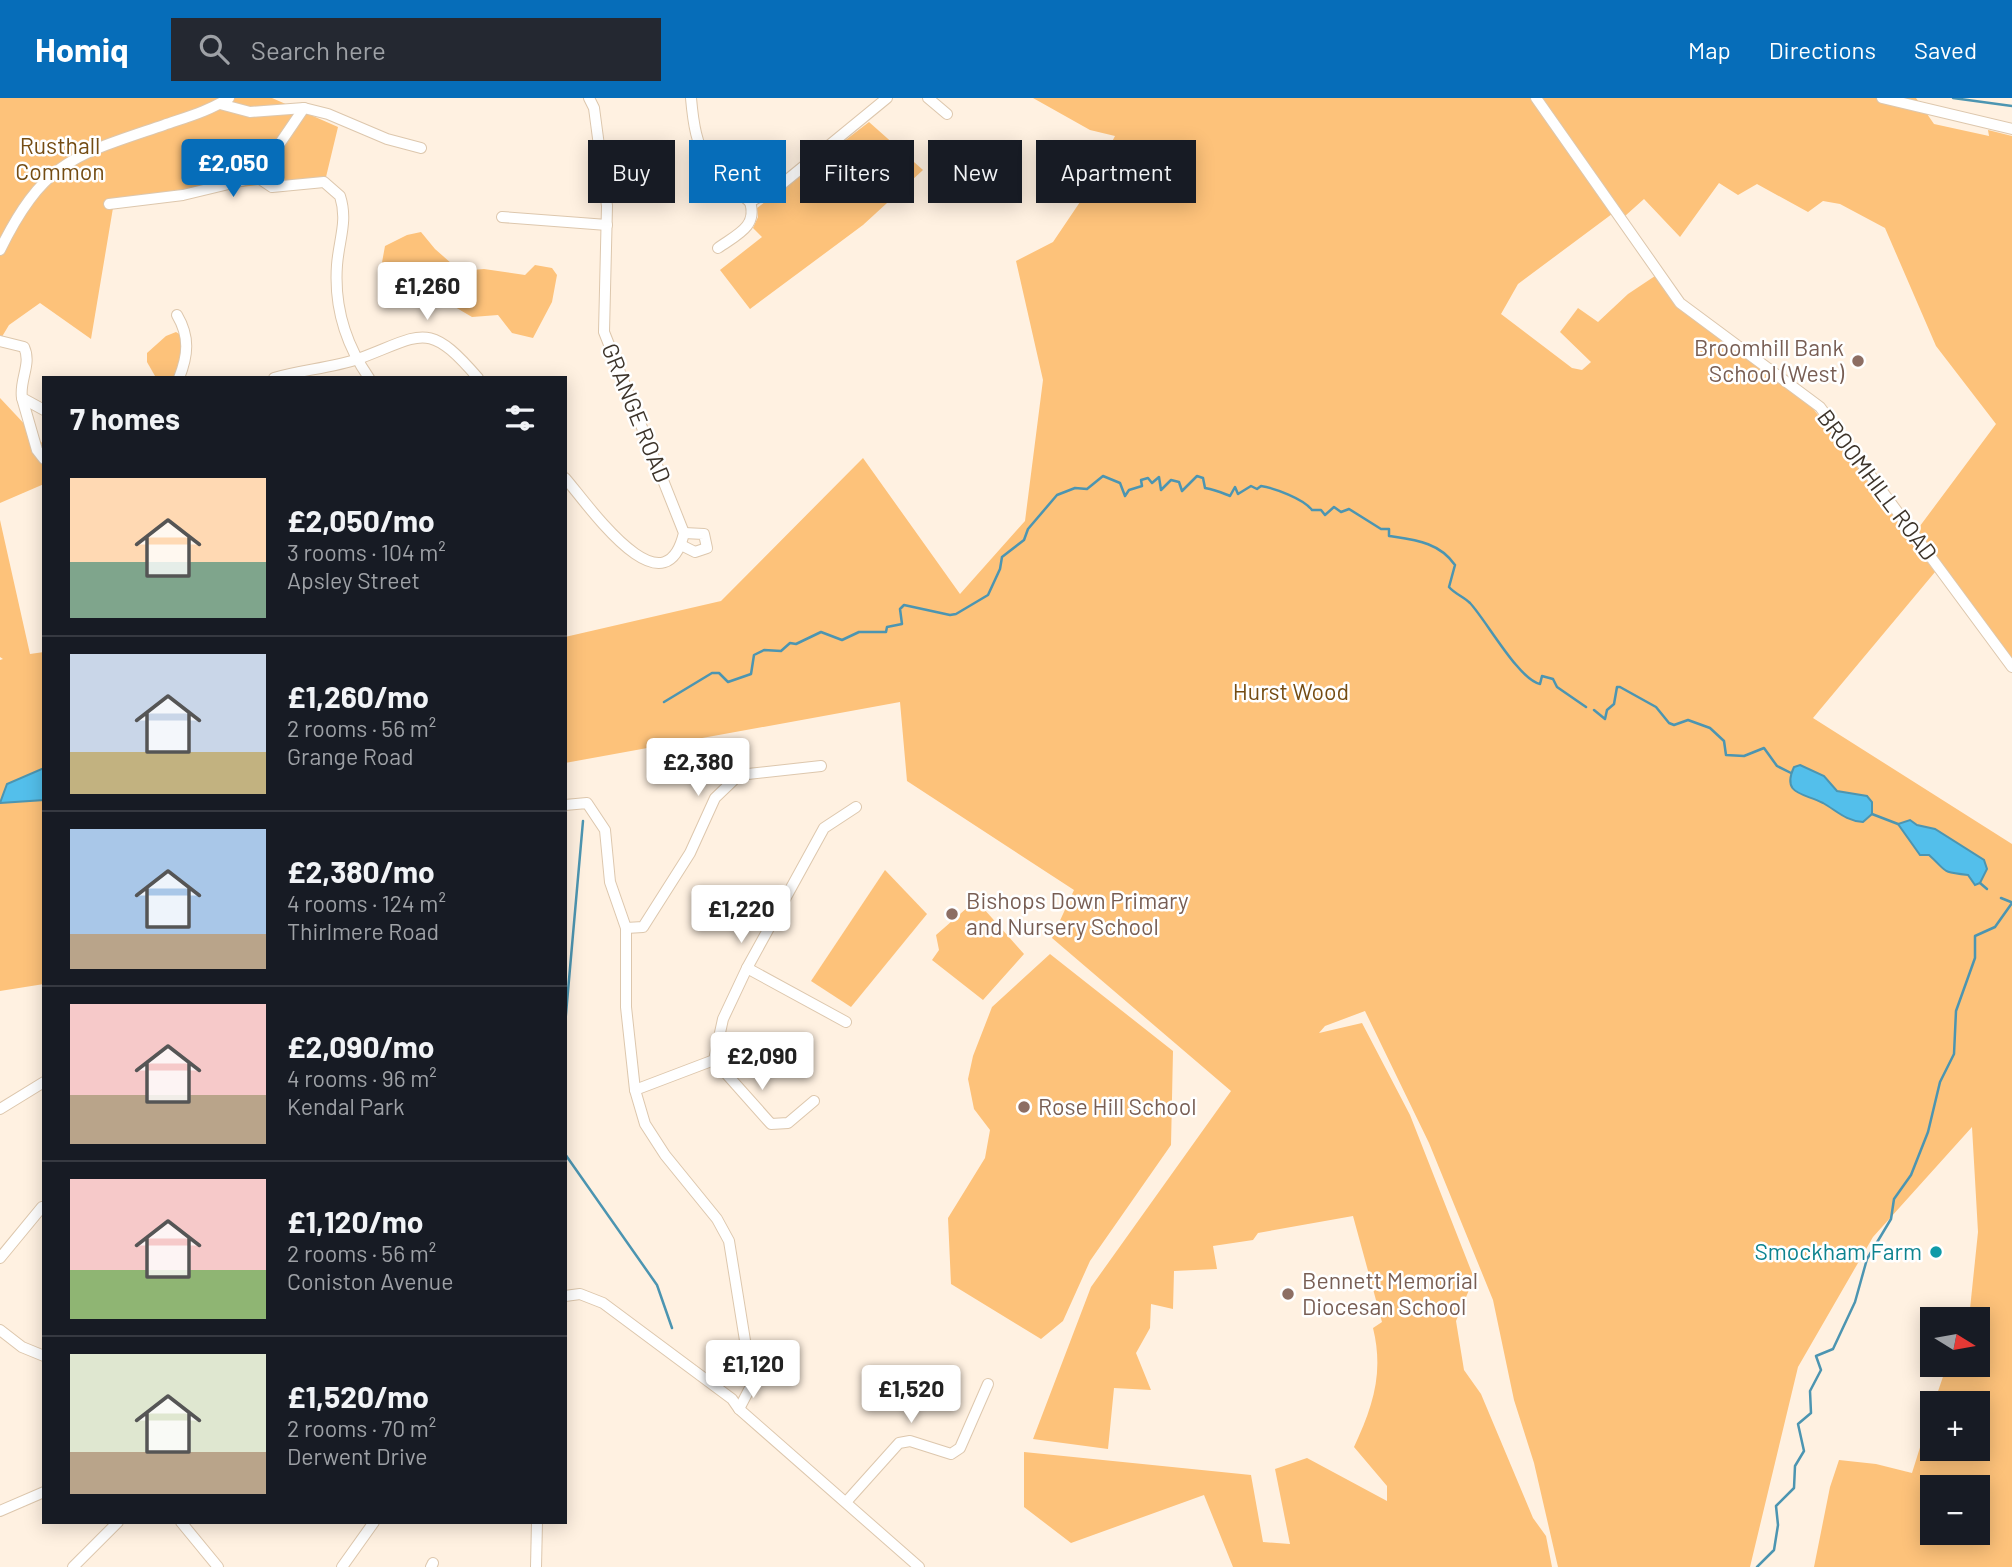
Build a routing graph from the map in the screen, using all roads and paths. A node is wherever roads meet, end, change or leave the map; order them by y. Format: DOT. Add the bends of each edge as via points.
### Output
graph roads {
  1 [pos="589,98"];
  2 [pos="691,98"];
  3 [pos="887,98"];
  4 [pos="928,98"];
  5 [pos="1536,98"];
  6 [pos="1882,98"];
  7 [pos="224,101"];
  8 [pos="304,107"];
  9 [pos="947,114"];
  10 [pos="2012,129"];
  11 [pos="697,140"];
  12 [pos="421,148"];
  13 [pos="257,177"];
  14 [pos="786,181"];
  15 [pos="750,203"];
  16 [pos="109,204"];
  17 [pos="502,217"];
  18 [pos="607,225"];
  19 [pos="718,248"];
  20 [pos="0,250"];
  21 [pos="177,315"];
  22 [pos="0,341"];
  23 [pos="351,361"];
  24 [pos="180,376"];
  25 [pos="283,376"];
  26 [pos="367,376"];
  27 [pos="476,376"];
  28 [pos="22,398"];
  29 [pos="42,409"];
  30 [pos="42,456"];
  31 [pos="567,480"];
  32 [pos="684,533"];
  33 [pos="681,545"];
  34 [pos="2012,667"];
  35 [pos="821,766"];
  36 [pos="567,805"];
  37 [pos="856,807"];
  38 [pos="626,928"];
  39 [pos="747,968"];
  40 [pos="846,1022"];
  41 [pos="714,1060"];
  42 [pos="42,1083"];
  43 [pos="635,1090"];
  44 [pos="814,1101"];
  45 [pos="0,1109"];
  46 [pos="41,1207"];
  47 [pos="0,1258"];
  48 [pos="567,1296"];
  49 [pos="0,1330"];
  50 [pos="42,1355"];
  51 [pos="988,1384"];
  52 [pos="739,1409"];
  53 [pos="42,1493"];
  54 [pos="847,1501"];
  55 [pos="0,1511"];
  56 [pos="116,1524"];
  57 [pos="183,1524"];
  58 [pos="373,1524"];
  59 [pos="537,1524"];
  60 [pos="73,1567"];
  61 [pos="218,1567"];
  62 [pos="342,1567"];
  63 [pos="536,1567"];
  64 [pos="919,1567"];
  1 -- 18 [label="street, GRANGE ROAD" via="594,108"];
  2 -- 11 [label="street"];
  3 -- 14 [label="street"];
  4 -- 9 [label="street"];
  5 -- 34 [label="street, BROOMHILL ROAD" via="1680,303 1820,407"];
  6 -- 10 [label="street"];
  7 -- 8 [label="street" via="250,112"];
  7 -- 20 [label="street" via="77,156 30,198"];
  8 -- 12 [label="street"];
  8 -- 13 [label="street"];
  13 -- 16 [label="street" via="183,195"];
  13 -- 23 [label="street" via="272,187 324,182 340,195 345,224 337,265 339,314"];
  15 -- 19 [label="street" via="749,226"];
  17 -- 18 [label="street"];
  18 -- 32 [label="street, GRANGE ROAD" via="604,332"];
  21 -- 24 [label="street" via="188,349"];
  22 -- 28 [label="street" via="18,343 28,355"];
  23 -- 25 [label="street"];
  23 -- 26 [label="street"];
  23 -- 27 [label="street" via="403,339 438,340 453,349"];
  28 -- 29 [label="street"];
  28 -- 30 [label="street"];
  31 -- 33 [label="street" via="643,561 655,563 673,557"];
  32 -- 33 [label="street"];
  32 -- 33 [label="street" via="704,534 706,548 695,552"];
  35 -- 38 [label="street" via="739,775 715,798 690,853 643,927"];
  36 -- 38 [label="street" via="587,803 605,830 610,882"];
  37 -- 39 [label="street" via="824,828"];
  38 -- 43 [label="street" via="626,1007"];
  39 -- 40 [label="street"];
  39 -- 41 [label="street" via="723,1019"];
  41 -- 43 [label="street"];
  41 -- 44 [label="street" via="771,1124 788,1123"];
  42 -- 45 [label="street"];
  43 -- 52 [label="street" via="645,1124 729,1241 752,1384"];
  46 -- 47 [label="street"];
  48 -- 52 [label="street" via="586,1295 619,1313"];
  49 -- 50 [label="street"];
  51 -- 54 [label="street" via="960,1448 951,1454 910,1441 898,1443"];
  52 -- 54 [label="street"];
  53 -- 55 [label="street"];
  54 -- 64 [label="street"];
  56 -- 60 [label="street"];
  57 -- 61 [label="street"];
  58 -- 62 [label="street"];
  59 -- 63 [label="street"];
}
